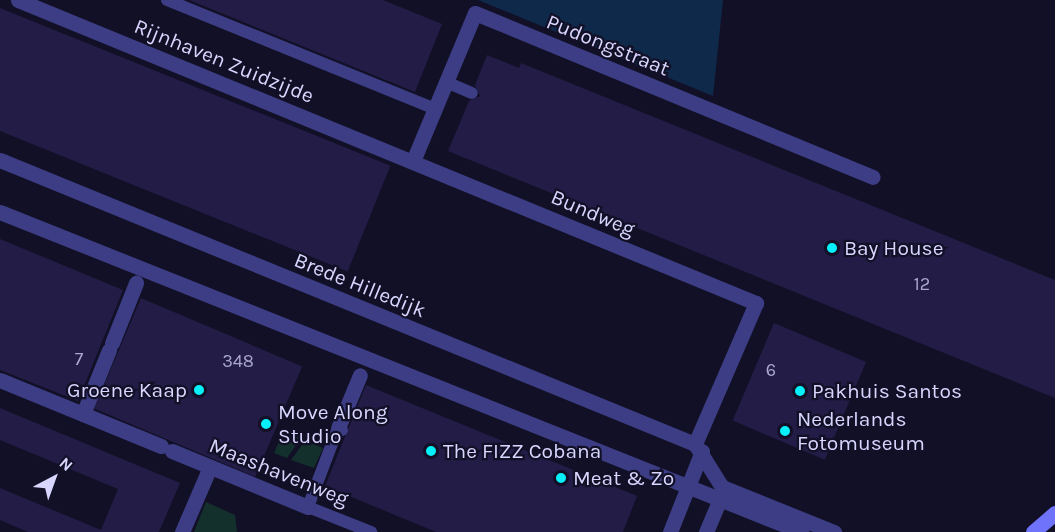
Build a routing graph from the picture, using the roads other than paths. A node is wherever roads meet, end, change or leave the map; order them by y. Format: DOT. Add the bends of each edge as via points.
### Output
graph roads {
  1 [pos="18,0"];
  2 [pos="167,0"];
  3 [pos="446,82"];
  4 [pos="472,93"];
  5 [pos="435,109"];
  6 [pos="0,160"];
  7 [pos="413,161"];
  8 [pos="872,177"];
  9 [pos="0,212"];
  10 [pos="136,284"];
  11 [pos="360,375"];
  12 [pos="0,380"];
  13 [pos="83,414"];
  14 [pos="340,429"];
  15 [pos="699,448"];
  16 [pos="210,467"];
  17 [pos="688,490"];
  18 [pos="720,499"];
  19 [pos="308,507"];
  20 [pos="1055,513"];
  21 [pos="182,532"];
  22 [pos="370,532"];
  23 [pos="670,532"];
  24 [pos="706,532"];
  25 [pos="802,532"];
  26 [pos="834,532"];
  27 [pos="1033,532"];
  1 -- 7 [label="street, Rijnhaven Zuidzijde"];
  2 -- 5 [label="lane"];
  3 -- 4 [label="lane"];
  3 -- 5 [label="street, Pudongstraat"];
  3 -- 8 [label="street, Pudongstraat" via="475,13"];
  5 -- 7 [label="street, Pudongstraat"];
  6 -- 15 [label="street, Brede Hilledijk"];
  7 -- 15 [label="street, Bundweg" via="756,303"];
  9 -- 17 [label="street"];
  10 -- 13 [label="street"];
  11 -- 14 [label="street"];
  12 -- 13 [label="street, Maashavenweg"];
  13 -- 16 [label="street, Maashavenweg"];
  14 -- 19 [label="lane"];
  15 -- 17 [label="street"];
  15 -- 26 [label="street" via="722,487"];
  16 -- 19 [label="street, Maashavenweg"];
  16 -- 21 [label="street"];
  17 -- 18 [label="street"];
  17 -- 23 [label="street"];
  18 -- 24 [label="street"];
  18 -- 25 [label="street"];
  19 -- 22 [label="lane, Maashavenweg"];
  20 -- 27 [label="main road"];
}
